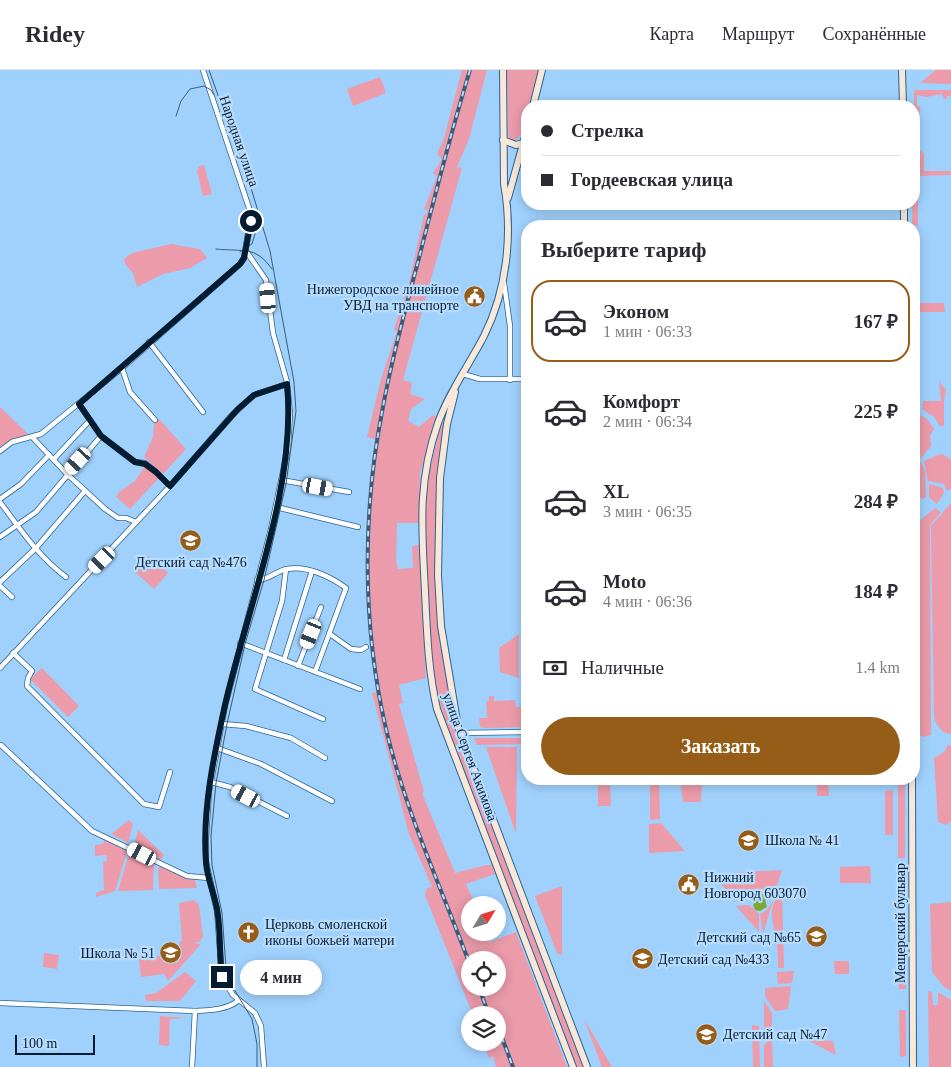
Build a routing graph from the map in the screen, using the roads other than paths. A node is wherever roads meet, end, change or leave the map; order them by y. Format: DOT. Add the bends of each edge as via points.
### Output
graph roads {
  1 [pos="203,70"];
  2 [pos="503,70"];
  3 [pos="542,70"];
  4 [pos="902,70"];
  5 [pos="534,100"];
  6 [pos="903,100"];
  7 [pos="503,140"];
  8 [pos="521,144"];
  9 [pos="521,150"];
  10 [pos="507,202"];
  11 [pos="245,250"];
  12 [pos="504,283"];
  13 [pos="149,342"];
  14 [pos="122,368"];
  15 [pos="463,374"];
  16 [pos="521,379"];
  17 [pos="510,380"];
  18 [pos="287,383"];
  19 [pos="457,386"];
  20 [pos="79,404"];
  21 [pos="203,412"];
  22 [pos="90,420"];
  23 [pos="155,420"];
  24 [pos="439,421"];
  25 [pos="448,424"];
  26 [pos="101,436"];
  27 [pos="33,438"];
  28 [pos="0,451"];
  29 [pos="52,457"];
  30 [pos="67,474"];
  31 [pos="281,480"];
  32 [pos="170,486"];
  33 [pos="85,491"];
  34 [pos="349,492"];
  35 [pos="0,500"];
  36 [pos="276,507"];
  37 [pos="136,522"];
  38 [pos="18,526"];
  39 [pos="358,527"];
  40 [pos="0,537"];
  41 [pos="36,548"];
  42 [pos="286,569"];
  43 [pos="312,571"];
  44 [pos="66,577"];
  45 [pos="258,580"];
  46 [pos="0,582"];
  47 [pos="0,586"];
  48 [pos="12,597"];
  49 [pos="321,607"];
  50 [pos="330,634"];
  51 [pos="240,643"];
  52 [pos="366,647"];
  53 [pos="13,653"];
  54 [pos="265,653"];
  55 [pos="284,660"];
  56 [pos="298,666"];
  57 [pos="0,668"];
  58 [pos="315,672"];
  59 [pos="360,689"];
  60 [pos="323,719"];
  61 [pos="222,724"];
  62 [pos="521,732"];
  63 [pos="460,733"];
  64 [pos="1,745"];
  65 [pos="217,748"];
  66 [pos="325,758"];
  67 [pos="170,772"];
  68 [pos="211,782"];
  69 [pos="912,785"];
  70 [pos="332,800"];
  71 [pos="287,816"];
  72 [pos="208,878"];
  73 [pos="238,1001"];
  74 [pos="0,1003"];
  75 [pos="195,1011"];
  76 [pos="192,1067"];
  77 [pos="264,1067"];
  78 [pos="573,1067"];
  79 [pos="587,1067"];
  80 [pos="913,1067"];
  1 -- 11 [label="street, Народная улица" via="249,207 251,221"];
  2 -- 7 [label="main road, улица Сергея Акимова"];
  3 -- 5 [label="main road"];
  4 -- 6 [label="main road"];
  7 -- 8 [label="main road"];
  7 -- 10 [label="main road, улица Сергея Акимова"];
  9 -- 10 [label="main road, улица Сергея Акимова"];
  10 -- 12 [label="main road, улица Сергея Акимова"];
  11 -- 13 [label="street, Народная улица" via="240,264"];
  11 -- 18 [label="street" via="266,280 272,324"];
  12 -- 15 [label="main road, улица Сергея Акимова" via="495,313"];
  12 -- 17 [label="street" via="510,326"];
  13 -- 14 [label="street, Народная улица"];
  13 -- 21 [label="street"];
  14 -- 20 [label="street, Народная улица"];
  14 -- 23 [label="street" via="130,392"];
  15 -- 17 [label="street" via="480,379"];
  15 -- 19 [label="main road, улица Сергея Акимова"];
  16 -- 17 [label="street"];
  18 -- 31 [label="street" via="290,413 288,448"];
  18 -- 32 [label="street" via="254,395 238,409"];
  19 -- 24 [label="main road, улица Сергея Акимова"];
  19 -- 25 [label="main road, улица Сергея Акимова"];
  20 -- 22 [label="street"];
  20 -- 27 [label="street, Народная улица"];
  22 -- 26 [label="street"];
  22 -- 29 [label="street"];
  24 -- 25 [label="main road" via="442,419"];
  24 -- 78 [label="main road, улица Сергея Акимова" via="422,489 427,646 432,686 447,736"];
  25 -- 63 [label="main road, улица Сергея Акимова" via="440,478 438,574 441,626"];
  26 -- 30 [label="street"];
  26 -- 32 [label="street" via="135,462 145,464"];
  27 -- 28 [label="street, Народная улица" via="12,442"];
  27 -- 29 [label="street"];
  29 -- 30 [label="street"];
  29 -- 35 [label="street"];
  30 -- 33 [label="street"];
  30 -- 38 [label="street" via="36,512"];
  31 -- 34 [label="street"];
  31 -- 36 [label="street"];
  32 -- 37 [label="street"];
  33 -- 37 [label="street" via="118,518"];
  33 -- 41 [label="street"];
  35 -- 38 [label="street"];
  36 -- 39 [label="street"];
  36 -- 45 [label="street"];
  37 -- 53 [label="street"];
  38 -- 40 [label="street"];
  38 -- 41 [label="street"];
  41 -- 44 [label="street" via="52,567"];
  41 -- 46 [label="street"];
  42 -- 43 [label="street"];
  42 -- 45 [label="street"];
  42 -- 54 [label="street" via="282,601"];
  43 -- 50 [label="street" via="346,588"];
  43 -- 55 [label="street"];
  45 -- 51 [label="street"];
  47 -- 48 [label="street"];
  49 -- 56 [label="street"];
  50 -- 52 [label="street" via="350,649"];
  50 -- 58 [label="street"];
  51 -- 54 [label="street"];
  51 -- 61 [label="street"];
  53 -- 57 [label="street"];
  53 -- 67 [label="street" via="32,671 28,686 144,804 159,807"];
  54 -- 55 [label="street"];
  54 -- 60 [label="street" via="255,689"];
  55 -- 56 [label="street"];
  56 -- 58 [label="street"];
  58 -- 59 [label="street"];
  61 -- 65 [label="street"];
  61 -- 66 [label="street" via="246,726 291,738"];
  62 -- 63 [label="street"];
  63 -- 79 [label="main road, улица Сергея Акимова"];
  64 -- 72 [label="street" via="92,831 187,876"];
  65 -- 68 [label="street"];
  65 -- 70 [label="street" via="261,764"];
  68 -- 71 [label="street" via="230,787"];
  68 -- 72 [label="street" via="206,837"];
  69 -- 80 [label="main road, Мещерский бульвар"];
  72 -- 73 [label="street" via="217,910 222,977"];
  73 -- 75 [label="street" via="218,1009"];
  73 -- 77 [label="street" via="255,1013 261,1026"];
  74 -- 75 [label="street"];
  75 -- 76 [label="street"];
}
